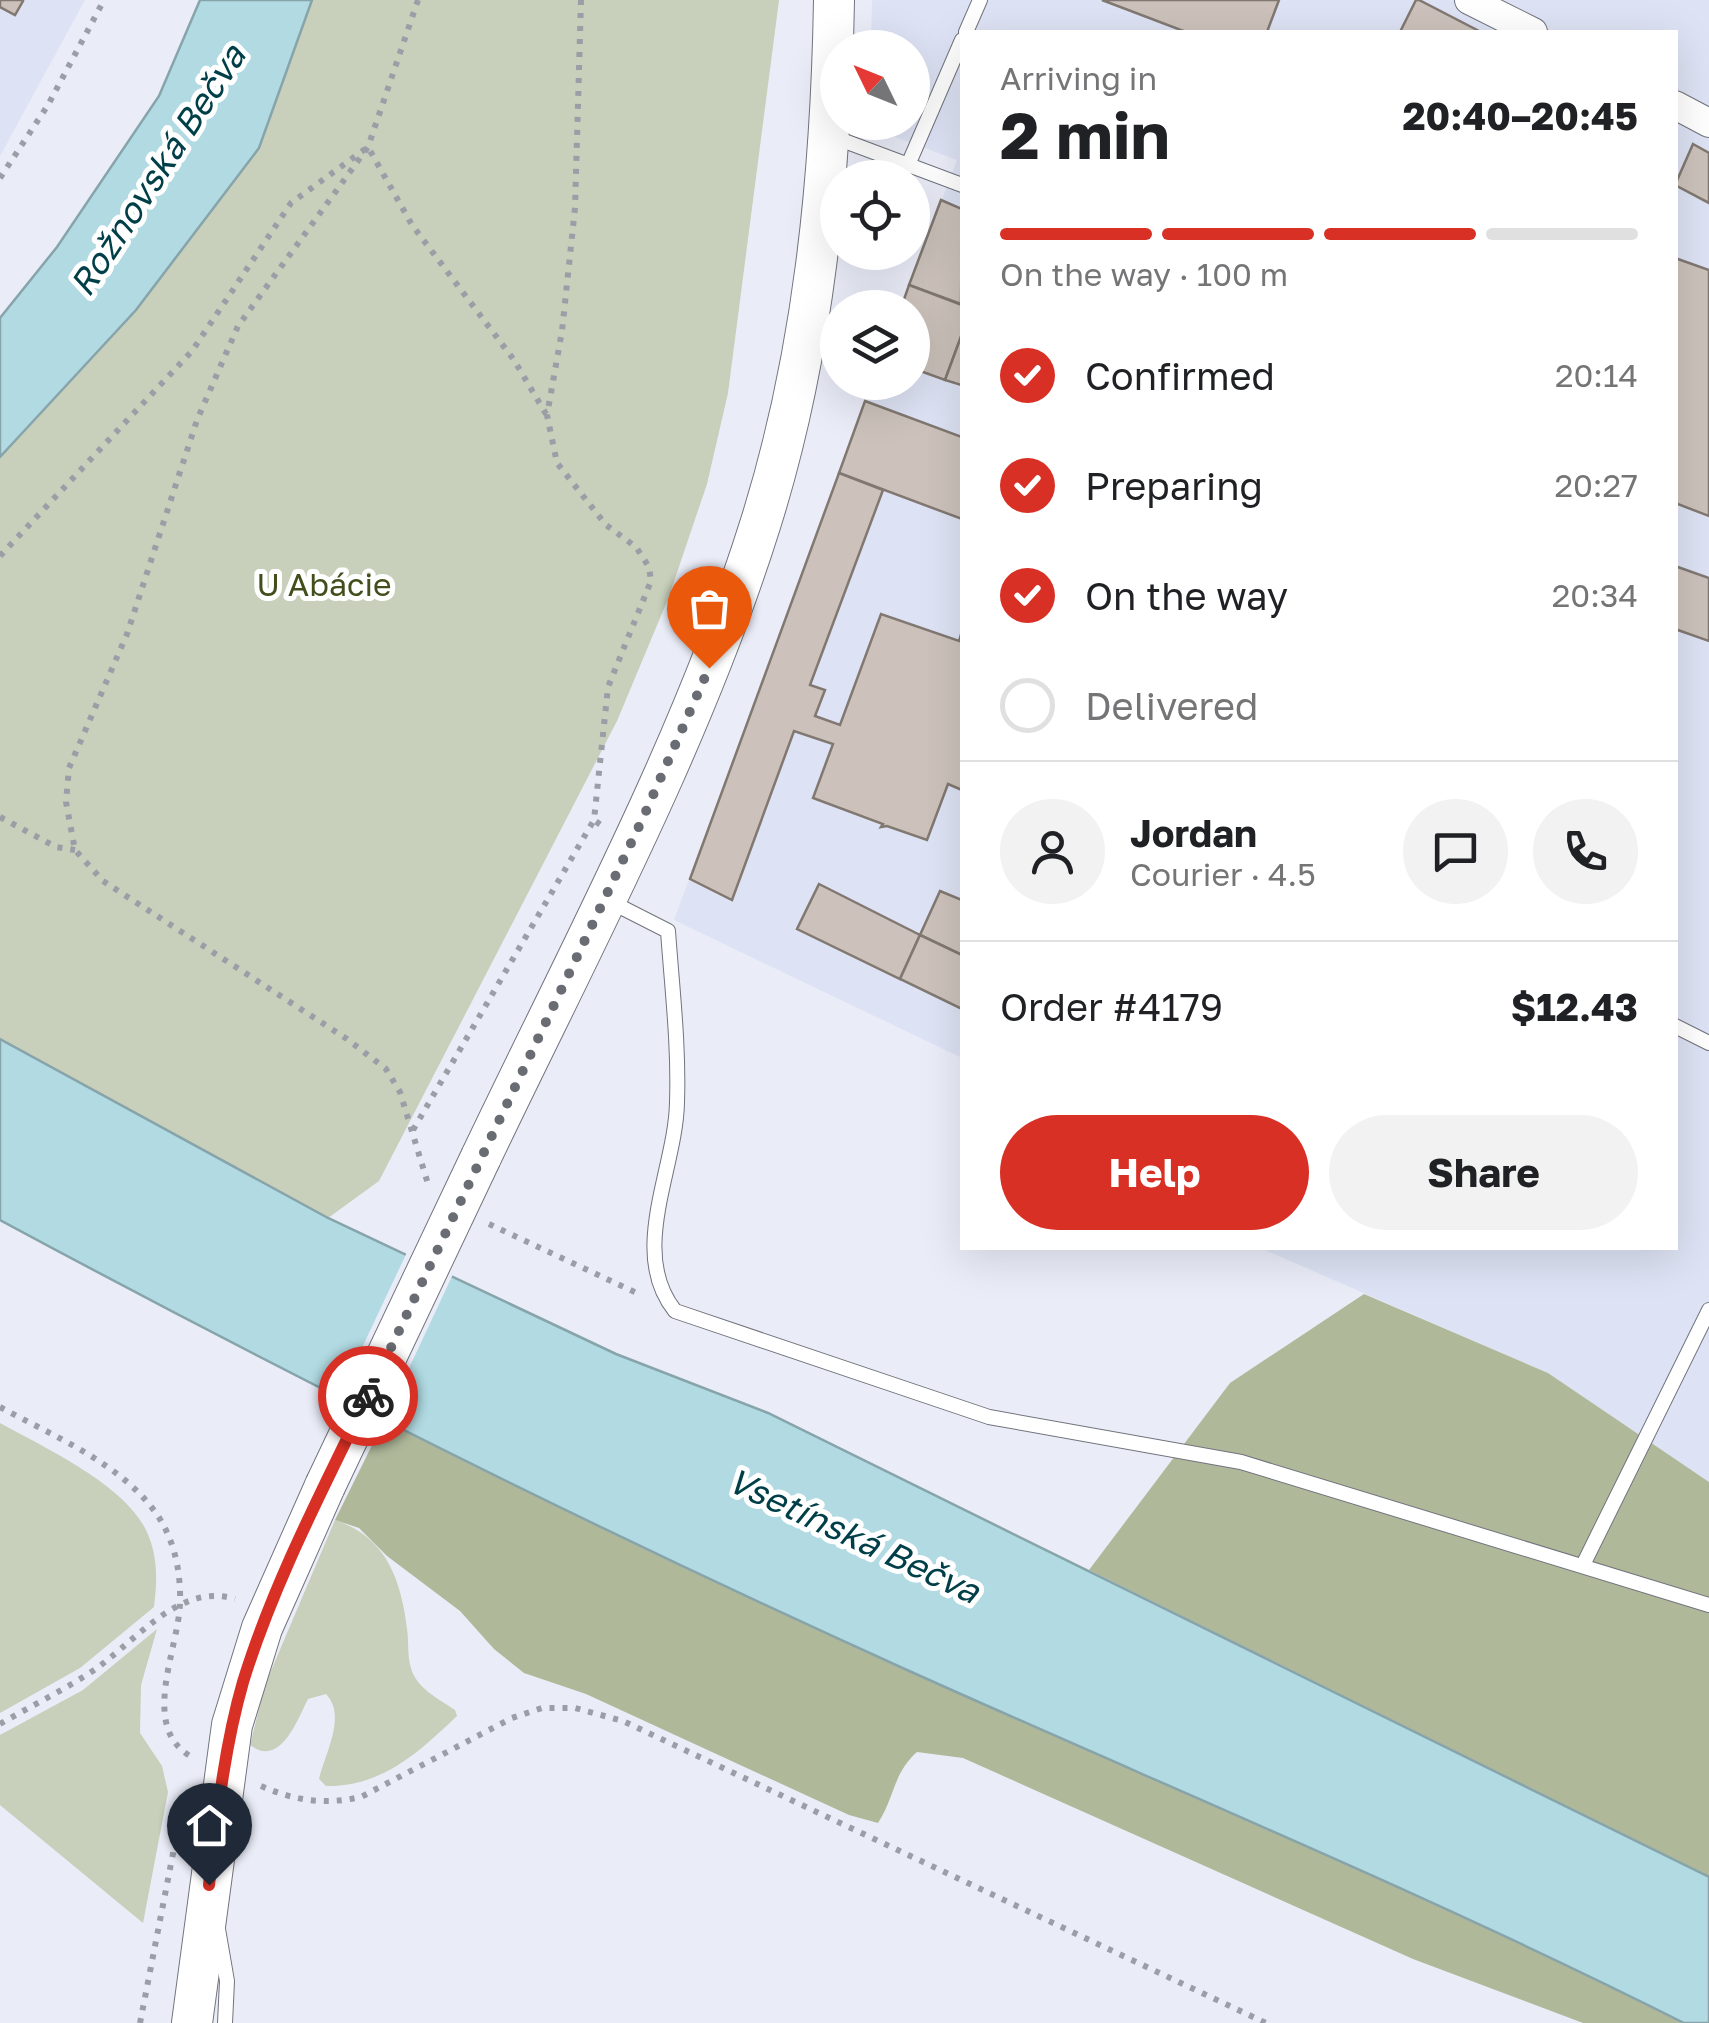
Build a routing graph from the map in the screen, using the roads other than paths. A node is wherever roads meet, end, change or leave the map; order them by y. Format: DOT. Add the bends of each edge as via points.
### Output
graph roads {
  1 [pos="834,0"];
  2 [pos="980,0"];
  3 [pos="1469,0"];
  4 [pos="833,30"];
  5 [pos="967,30"];
  6 [pos="1529,30"];
  7 [pos="960,45"];
  8 [pos="1678,106"];
  9 [pos="1709,122"];
  10 [pos="830,140"];
  11 [pos="840,140"];
  12 [pos="892,160"];
  13 [pos="911,160"];
  14 [pos="930,174"];
  15 [pos="960,185"];
  16 [pos="604,898"];
  17 [pos="1678,1028"];
  18 [pos="1709,1044"];
  19 [pos="1709,1310"];
  20 [pos="1583,1565"];
  21 [pos="1709,1606"];
  22 [pos="209,1885"];
  23 [pos="192,2023"];
  24 [pos="225,2023"];
  1 -- 4 [label="main road"];
  2 -- 5 [label="lane"];
  3 -- 6 [label="street"];
  7 -- 13 [label="lane"];
  8 -- 9 [label="street"];
  10 -- 16 [label="main road" via="814,284 762,519 722,637"];
  11 -- 12 [label="lane"];
  14 -- 15 [label="lane"];
  16 -- 20 [label="lane" via="668,932 678,1100 654,1245 663,1295 676,1311 988,1418 1240,1462"];
  16 -- 22 [label="main road, bridge" via="262,1628 232,1725 211,1765"];
  17 -- 18 [label="lane"];
  19 -- 20 [label="lane"];
  20 -- 21 [label="lane"];
  22 -- 23 [label="main road"];
  22 -- 24 [label="lane" via="226,1981"];
}
